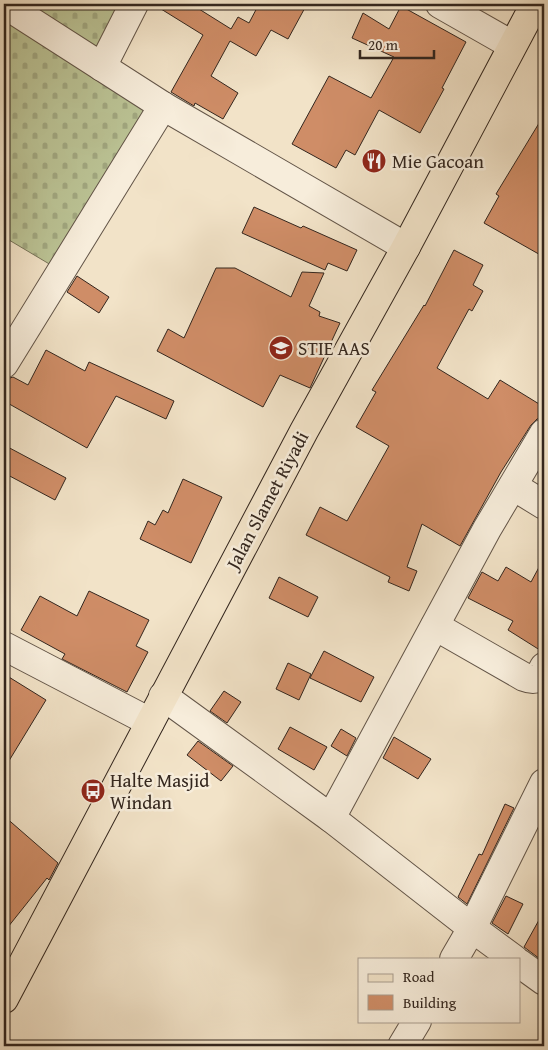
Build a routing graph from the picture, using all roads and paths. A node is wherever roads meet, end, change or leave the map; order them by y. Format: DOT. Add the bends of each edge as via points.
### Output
graph roads {
  1 [pos="4,4"];
  2 [pos="134,4"];
  3 [pos="440,4"];
  4 [pos="534,4"];
  5 [pos="512,45"];
  6 [pos="102,67"];
  7 [pos="163,106"];
  8 [pos="406,247"];
  9 [pos="4,364"];
  10 [pos="544,434"];
  11 [pos="513,486"];
  12 [pos="544,504"];
  13 [pos="435,626"];
  14 [pos="4,646"];
  15 [pos="544,667"];
  16 [pos="163,696"];
  17 [pos="150,722"];
  18 [pos="544,783"];
  19 [pos="331,818"];
  20 [pos="472,928"];
  21 [pos="455,958"];
  22 [pos="513,958"];
  23 [pos="520,964"];
  24 [pos="544,981"];
  25 [pos="4,999"];
  26 [pos="416,1022"];
  27 [pos="402,1046"];
  1 -- 6 [label="street"];
  2 -- 6 [label="street"];
  3 -- 5 [label="street"];
  4 -- 5 [label="main road, Jalan Slamet Riyadi"];
  5 -- 8 [label="main road, Jalan Slamet Riyadi"];
  6 -- 7 [label="street"];
  7 -- 8 [label="street"];
  7 -- 9 [label="street"];
  8 -- 16 [label="main road, Jalan Slamet Riyadi" via="304,430"];
  10 -- 11 [label="street"];
  11 -- 12 [label="street"];
  11 -- 13 [label="street"];
  13 -- 15 [label="street" via="524,677 536,679"];
  13 -- 19 [label="street"];
  14 -- 17 [label="street"];
  16 -- 17 [label="main road, Jalan Slamet Riyadi"];
  16 -- 19 [label="street"];
  17 -- 25 [label="main road, Jalan Slamet Riyadi"];
  18 -- 20 [label="street"];
  19 -- 20 [label="street"];
  20 -- 21 [label="street"];
  20 -- 22 [label="street"];
  23 -- 24 [label="street"];
  26 -- 27 [label="street"];
}
